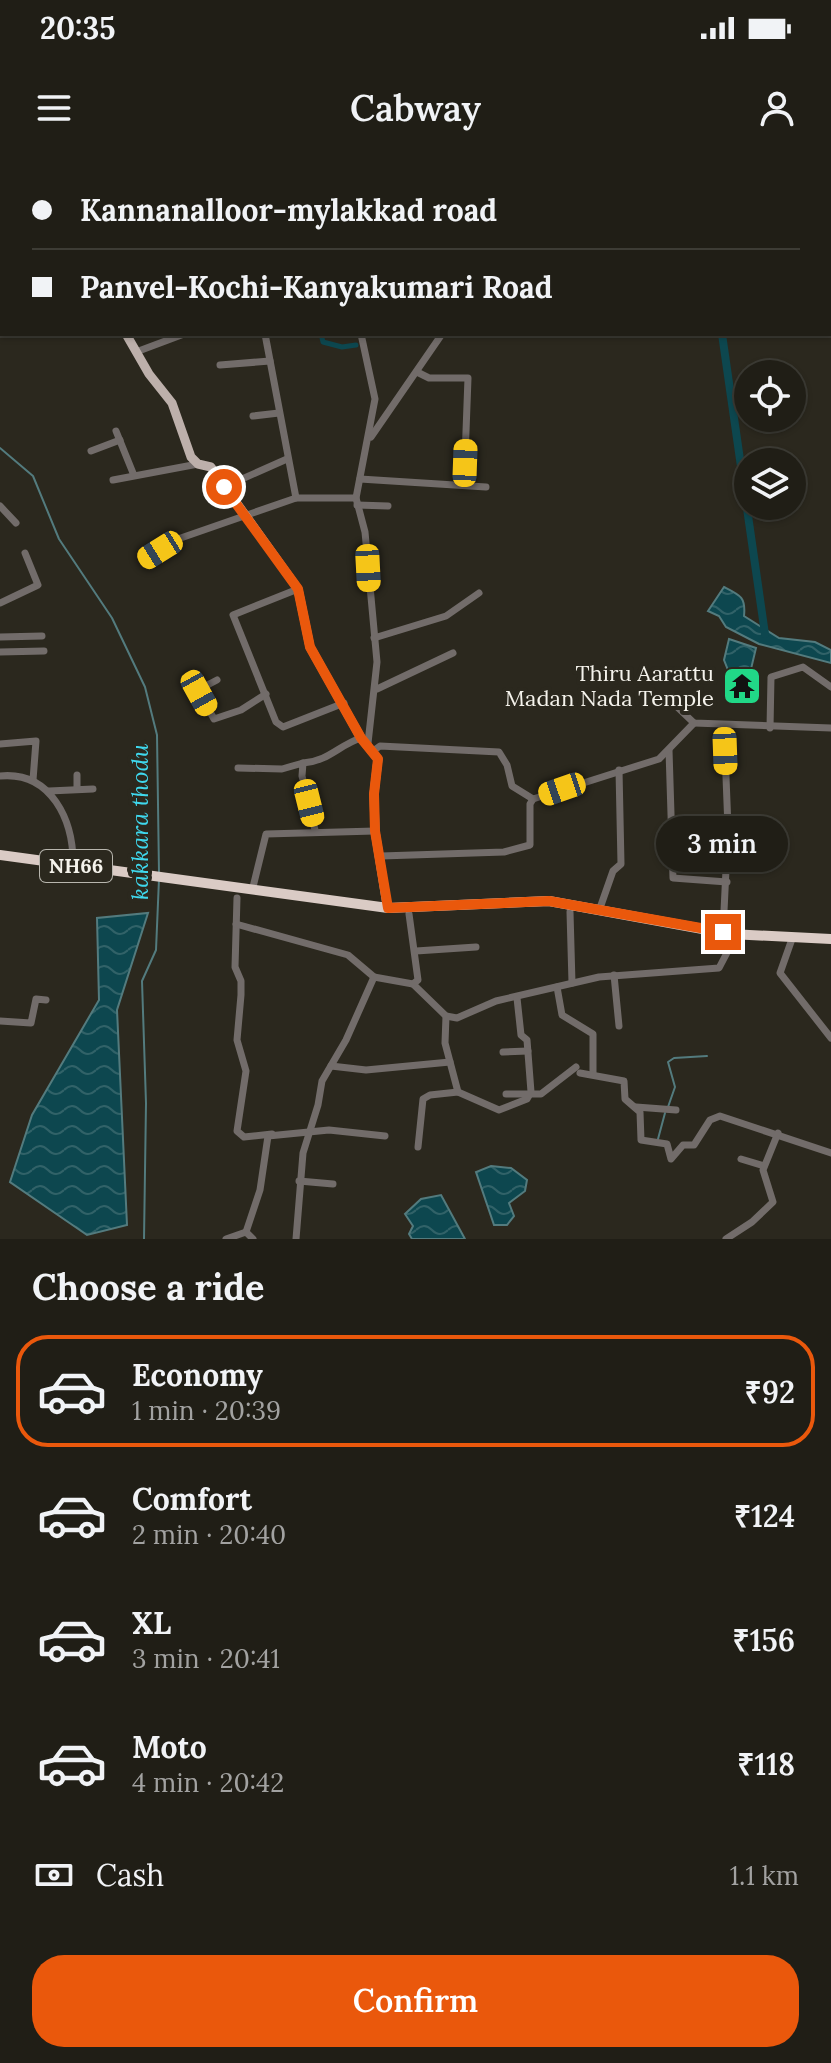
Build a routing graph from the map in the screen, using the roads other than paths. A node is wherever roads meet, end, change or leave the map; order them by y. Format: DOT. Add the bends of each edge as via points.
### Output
graph roads {
  1 [pos="127,336"];
  2 [pos="179,336"];
  3 [pos="265,336"];
  4 [pos="362,336"];
  5 [pos="441,336"];
  6 [pos="136,352"];
  7 [pos="270,361"];
  8 [pos="220,365"];
  9 [pos="417,372"];
  10 [pos="279,413"];
  11 [pos="253,416"];
  12 [pos="116,431"];
  13 [pos="369,439"];
  14 [pos="120,440"];
  15 [pos="91,451"];
  16 [pos="287,459"];
  17 [pos="198,464"];
  18 [pos="133,473"];
  19 [pos="360,479"];
  20 [pos="113,480"];
  21 [pos="464,485"];
  22 [pos="224,487"];
  23 [pos="486,487"];
  24 [pos="296,498"];
  25 [pos="357,501"];
  26 [pos="0,506"];
  27 [pos="388,506"];
  28 [pos="244,516"];
  29 [pos="16,523"];
  30 [pos="25,553"];
  31 [pos="145,559"];
  32 [pos="298,589"];
  33 [pos="479,593"];
  34 [pos="0,603"];
  35 [pos="42,636"];
  36 [pos="0,637"];
  37 [pos="374,638"];
  38 [pos="44,651"];
  39 [pos="0,652"];
  40 [pos="453,653"];
  41 [pos="217,680"];
  42 [pos="831,687"];
  43 [pos="377,689"];
  44 [pos="266,694"];
  45 [pos="344,703"];
  46 [pos="673,703"];
  47 [pos="694,723"];
  48 [pos="724,726"];
  49 [pos="770,728"];
  50 [pos="831,728"];
  51 [pos="0,744"];
  52 [pos="367,744"];
  53 [pos="669,750"];
  54 [pos="303,763"];
  55 [pos="238,768"];
  56 [pos="619,770"];
  57 [pos="77,775"];
  58 [pos="0,776"];
  59 [pos="33,780"];
  60 [pos="77,789"];
  61 [pos="93,789"];
  62 [pos="49,791"];
  63 [pos="533,799"];
  64 [pos="315,830"];
  65 [pos="375,831"];
  66 [pos="0,855"];
  67 [pos="381,856"];
  68 [pos="73,866"];
  69 [pos="727,882"];
  70 [pos="253,887"];
  71 [pos="237,898"];
  72 [pos="387,905"];
  73 [pos="600,908"];
  74 [pos="570,912"];
  75 [pos="409,914"];
  76 [pos="236,924"];
  77 [pos="723,932"];
  78 [pos="792,939"];
  79 [pos="829,941"];
  80 [pos="476,947"];
  81 [pos="730,947"];
  82 [pos="416,951"];
  83 [pos="614,975"];
  84 [pos="374,977"];
  85 [pos="572,983"];
  86 [pos="413,984"];
  87 [pos="557,987"];
  88 [pos="517,998"];
  89 [pos="46,1000"];
  90 [pos="446,1016"];
  91 [pos="0,1021"];
  92 [pos="619,1026"];
  93 [pos="831,1038"];
  94 [pos="528,1051"];
  95 [pos="503,1052"];
  96 [pos="450,1062"];
  97 [pos="331,1066"];
  98 [pos="593,1074"];
  99 [pos="458,1092"];
  100 [pos="531,1092"];
  101 [pos="506,1094"];
  102 [pos="636,1107"];
  103 [pos="676,1110"];
  104 [pos="308,1131"];
  105 [pos="778,1133"];
  106 [pos="272,1134"];
  107 [pos="385,1136"];
  108 [pos="418,1147"];
  109 [pos="831,1153"];
  110 [pos="741,1159"];
  111 [pos="764,1166"];
  112 [pos="299,1181"];
  113 [pos="333,1184"];
  114 [pos="246,1232"];
  115 [pos="728,1238"];
  116 [pos="226,1239"];
  117 [pos="253,1239"];
  118 [pos="296,1239"];
  1 -- 6 [label="main road"];
  2 -- 6 [label="street"];
  3 -- 7 [label="street"];
  4 -- 13 [label="street" via="375,387"];
  5 -- 9 [label="street"];
  6 -- 17 [label="main road" via="172,403"];
  7 -- 8 [label="street"];
  7 -- 10 [label="street"];
  9 -- 13 [label="street"];
  9 -- 21 [label="street" via="429,378 468,378"];
  10 -- 11 [label="street"];
  10 -- 16 [label="street"];
  12 -- 14 [label="street"];
  13 -- 19 [label="street"];
  14 -- 15 [label="street"];
  14 -- 18 [label="street"];
  16 -- 22 [label="street"];
  16 -- 24 [label="street"];
  17 -- 18 [label="street"];
  17 -- 22 [label="main road" via="211,467"];
  18 -- 20 [label="street"];
  19 -- 21 [label="street"];
  19 -- 25 [label="street"];
  21 -- 23 [label="street"];
  22 -- 28 [label="main road"];
  24 -- 25 [label="street"];
  24 -- 28 [label="street"];
  25 -- 27 [label="street"];
  25 -- 37 [label="street" via="365,532"];
  26 -- 29 [label="street"];
  28 -- 31 [label="street" via="175,540"];
  28 -- 32 [label="main road"];
  30 -- 34 [label="street" via="38,585"];
  32 -- 44 [label="street" via="233,614"];
  32 -- 45 [label="main road" via="310,647"];
  33 -- 37 [label="street" via="446,616"];
  35 -- 36 [label="street"];
  37 -- 43 [label="street"];
  38 -- 39 [label="street"];
  40 -- 43 [label="street"];
  41 -- 44 [label="street" via="198,690 214,719"];
  42 -- 49 [label="street" via="803,667 771,677"];
  43 -- 52 [label="street"];
  44 -- 45 [label="street" via="280,727"];
  45 -- 52 [label="main road"];
  46 -- 47 [label="street"];
  47 -- 48 [label="street"];
  47 -- 53 [label="street"];
  48 -- 49 [label="street"];
  48 -- 69 [label="street"];
  49 -- 50 [label="street"];
  51 -- 59 [label="street" via="36,741"];
  52 -- 54 [label="street" via="346,743 330,757"];
  52 -- 63 [label="street" via="499,752 512,786"];
  52 -- 65 [label="main road" via="379,763"];
  53 -- 56 [label="street" via="648,763"];
  53 -- 69 [label="street" via="673,878"];
  54 -- 55 [label="street" via="282,769"];
  54 -- 64 [label="street"];
  56 -- 63 [label="street"];
  56 -- 73 [label="street" via="621,864 613,871"];
  57 -- 60 [label="street"];
  58 -- 59 [label="street"];
  59 -- 62 [label="street"];
  60 -- 61 [label="street"];
  60 -- 62 [label="street"];
  62 -- 68 [label="street" via="58,801"];
  63 -- 67 [label="street" via="530,845 504,852"];
  64 -- 65 [label="street"];
  64 -- 70 [label="street" via="263,836"];
  65 -- 67 [label="main road"];
  66 -- 68 [label="highway, NH66"];
  67 -- 72 [label="main road"];
  68 -- 70 [label="highway, NH66"];
  69 -- 77 [label="street"];
  70 -- 72 [label="highway, NH66"];
  71 -- 76 [label="street"];
  72 -- 73 [label="highway, NH66" via="549,901"];
  73 -- 77 [label="highway, NH66"];
  74 -- 85 [label="street"];
  75 -- 82 [label="street"];
  76 -- 84 [label="street" via="348,955"];
  76 -- 106 [label="street" via="235,967 241,981 237,1040 246,1071 237,1131 244,1137"];
  77 -- 78 [label="highway, NH66"];
  78 -- 79 [label="highway, NH66"];
  78 -- 93 [label="street" via="780,973"];
  80 -- 82 [label="street"];
  81 -- 83 [label="street" via="719,968"];
  82 -- 86 [label="street" via="418,978"];
  83 -- 85 [label="street"];
  83 -- 92 [label="street"];
  84 -- 86 [label="street"];
  84 -- 97 [label="street"];
  85 -- 87 [label="street"];
  86 -- 90 [label="street"];
  87 -- 88 [label="street"];
  87 -- 98 [label="street" via="562,1015 593,1034"];
  88 -- 90 [label="street" via="496,1001 463,1017"];
  88 -- 94 [label="street"];
  89 -- 91 [label="street" via="36,999 31,1023"];
  90 -- 96 [label="street"];
  94 -- 95 [label="street"];
  94 -- 100 [label="street"];
  96 -- 97 [label="street" via="366,1070"];
  96 -- 99 [label="street"];
  97 -- 104 [label="street"];
  98 -- 100 [label="street" via="578,1070 541,1094"];
  98 -- 102 [label="street" via="624,1081 625,1099"];
  99 -- 100 [label="street" via="495,1111 527,1099"];
  99 -- 108 [label="street" via="423,1099"];
  100 -- 101 [label="street"];
  102 -- 103 [label="street"];
  102 -- 105 [label="street" via="641,1140 667,1144 673,1160 718,1116"];
  104 -- 106 [label="street"];
  104 -- 107 [label="street"];
  104 -- 112 [label="street"];
  105 -- 109 [label="street"];
  105 -- 111 [label="street"];
  106 -- 114 [label="street" via="264,1143 260,1190"];
  110 -- 111 [label="street"];
  111 -- 115 [label="street" via="773,1202"];
  112 -- 113 [label="street"];
  112 -- 118 [label="street"];
  114 -- 116 [label="street"];
  114 -- 117 [label="street"];
}
